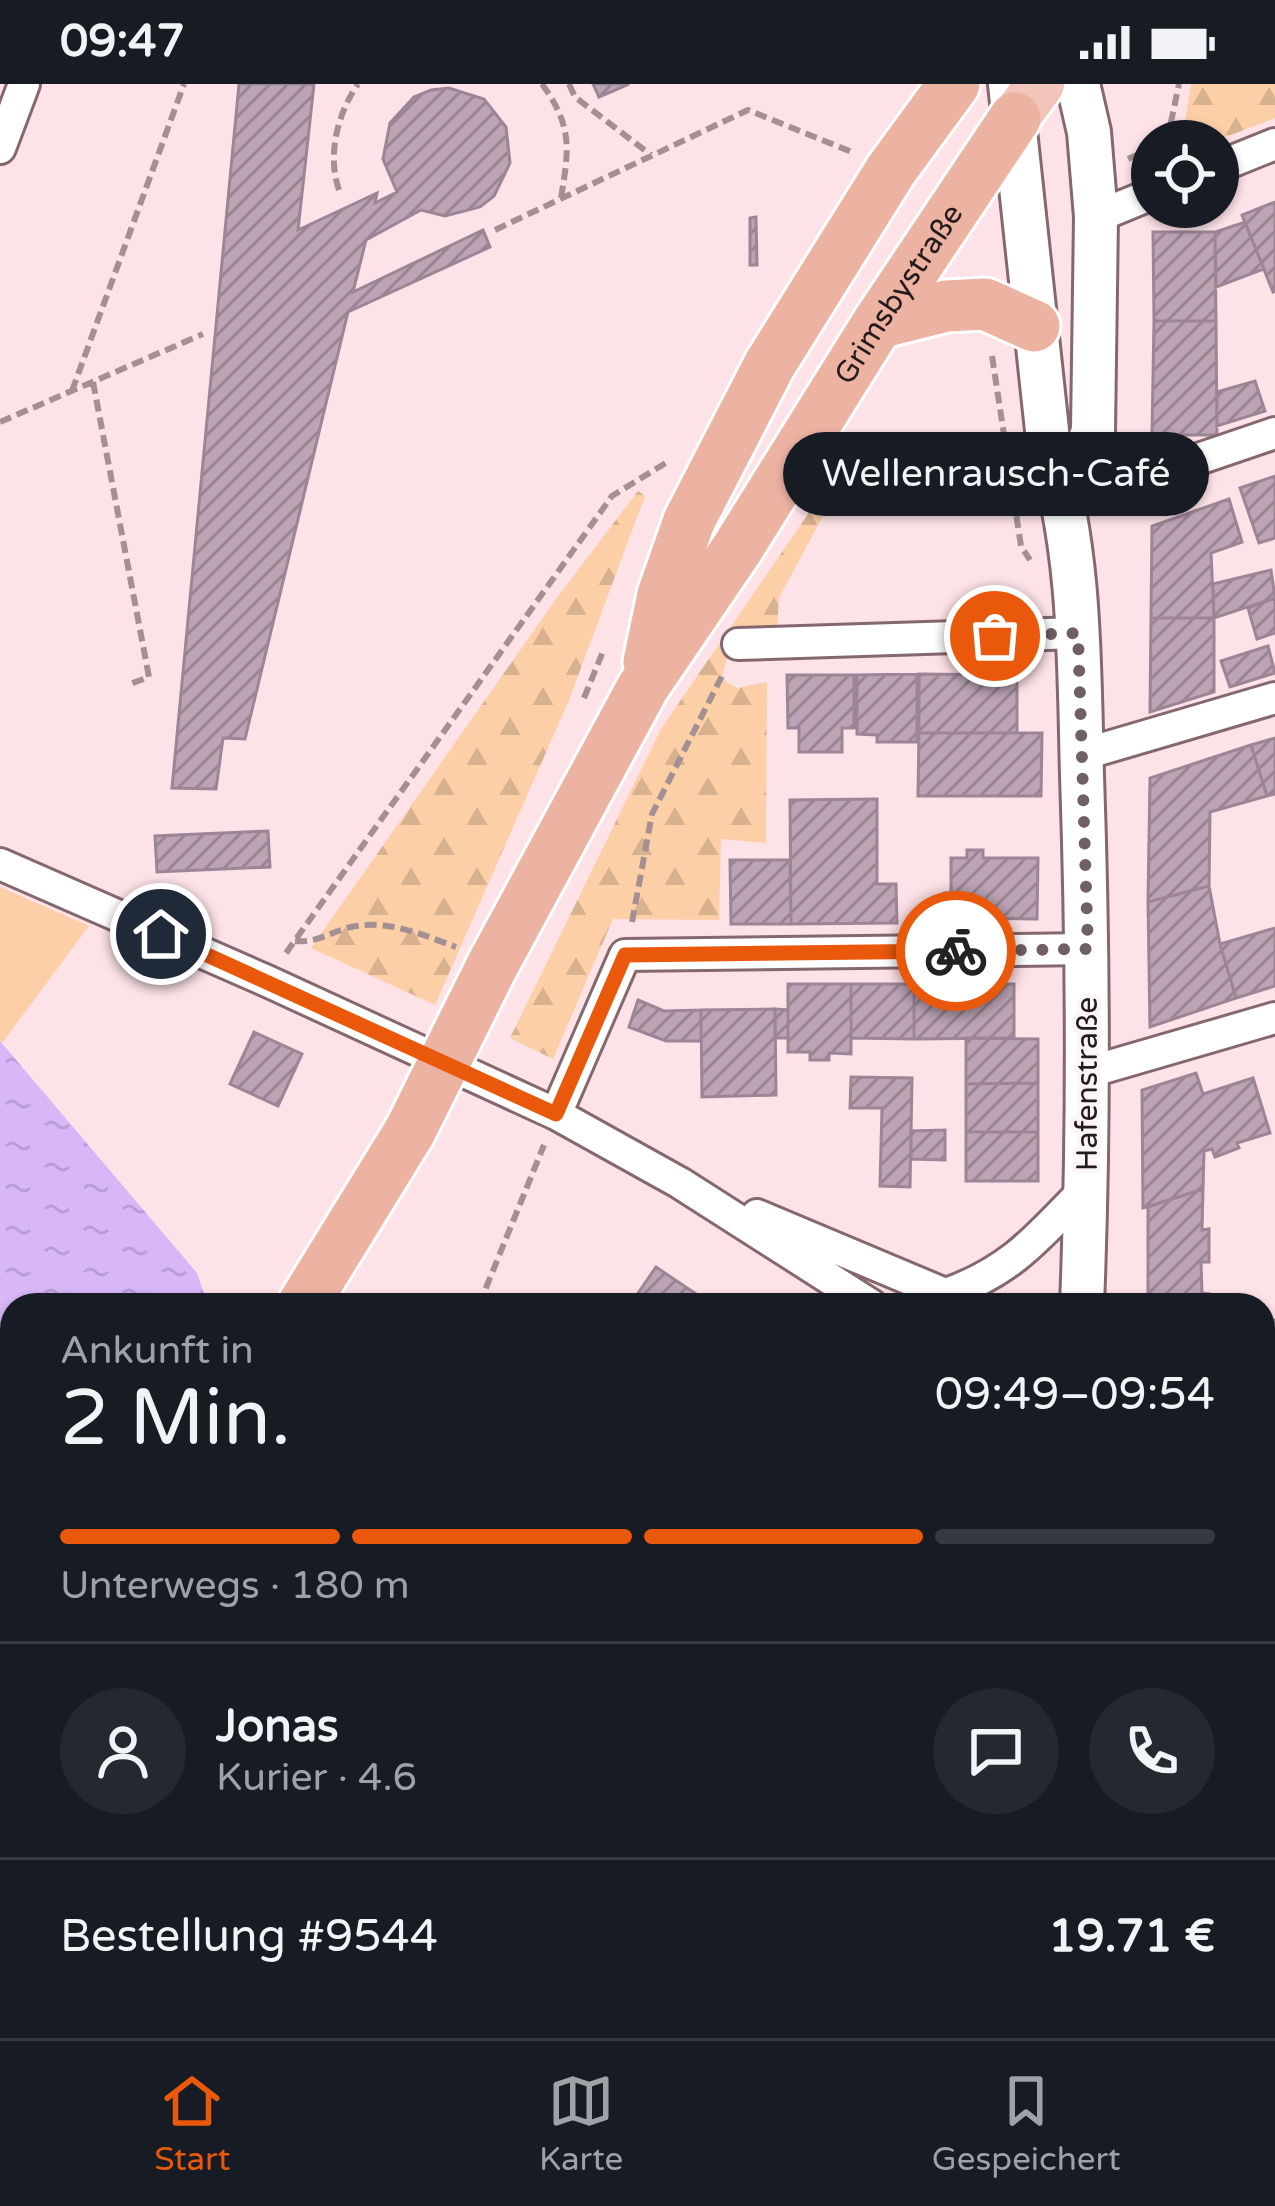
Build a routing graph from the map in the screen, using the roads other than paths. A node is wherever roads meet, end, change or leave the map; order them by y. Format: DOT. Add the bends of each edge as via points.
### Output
graph roads {
  1 [pos="24,84"];
  2 [pos="954,84"];
  3 [pos="1078,84"];
  4 [pos="1022,95"];
  5 [pos="1275,144"];
  6 [pos="0,148"];
  7 [pos="1239,159"];
  8 [pos="1131,203"];
  9 [pos="1096,217"];
  10 [pos="878,323"];
  11 [pos="1034,326"];
  12 [pos="1275,433"];
  13 [pos="1066,504"];
  14 [pos="1078,633"];
  15 [pos="738,644"];
  16 [pos="644,687"];
  17 [pos="1275,698"];
  18 [pos="1082,755"];
  19 [pos="0,864"];
  20 [pos="1088,949"];
  21 [pos="1275,1018"];
  22 [pos="1089,1072"];
  23 [pos="556,1114"];
  24 [pos="680,1183"];
  25 [pos="1087,1187"];
  26 [pos="310,1293"];
  27 [pos="852,1293"];
  28 [pos="946,1293"];
  29 [pos="969,1293"];
  30 [pos="1083,1293"];
  1 -- 6 [label="street"];
  2 -- 16 [label="highway, Grimsbystraße" via="770,364 689,521"];
  3 -- 9 [label="main road, Hafenstraße"];
  4 -- 10 [label="highway, Grimsbystraße"];
  4 -- 11 [label="main road, Hafenstraße"];
  5 -- 7 [label="street"];
  8 -- 9 [label="street"];
  9 -- 13 [label="main road, Hafenstraße" via="1093,431"];
  10 -- 11 [label="highway" via="985,304"];
  10 -- 16 [label="highway, Grimsbystraße"];
  11 -- 13 [label="main road, Hafenstraße" via="1049,449"];
  12 -- 13 [label="street"];
  13 -- 14 [label="main road, Hafenstraße"];
  14 -- 15 [label="street"];
  14 -- 18 [label="main road, Hafenstraße"];
  16 -- 26 [label="highway, Grimsbystraße, bridge" via="481,960 410,1130"];
  17 -- 18 [label="street"];
  18 -- 20 [label="main road, Hafenstraße"];
  19 -- 23 [label="street"];
  20 -- 22 [label="main road, Hafenstraße"];
  20 -- 23 [label="street" via="625,955"];
  21 -- 22 [label="street"];
  22 -- 25 [label="main road, Hafenstraße"];
  23 -- 24 [label="street"];
  24 -- 27 [label="street"];
  24 -- 28 [label="street"];
  25 -- 29 [label="street" via="1027,1249"];
  25 -- 30 [label="main road, Hafenstraße"];
}
